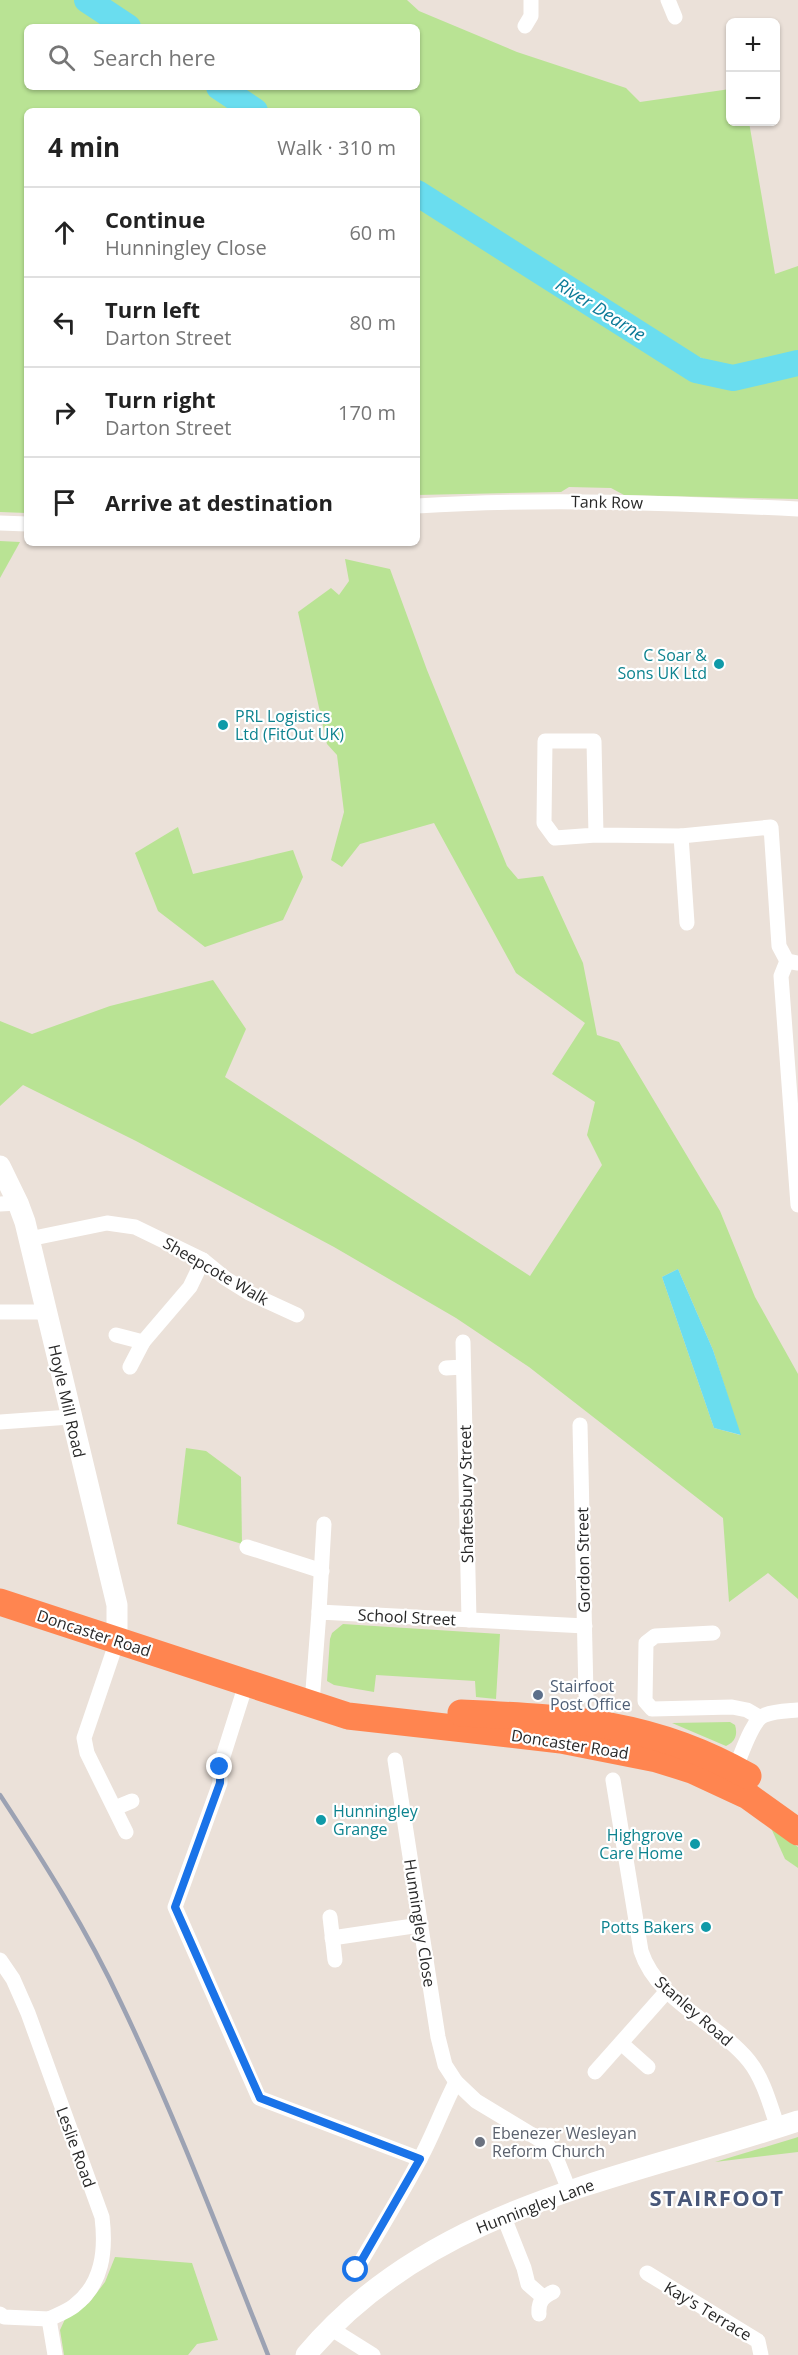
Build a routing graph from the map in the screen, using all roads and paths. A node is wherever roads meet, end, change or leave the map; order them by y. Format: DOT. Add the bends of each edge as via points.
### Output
graph roads {
  1 [pos="531,0"];
  2 [pos="668,0"];
  3 [pos="675,16"];
  4 [pos="525,26"];
  5 [pos="420,506"];
  6 [pos="798,509"];
  7 [pos="0,523"];
  8 [pos="24,524"];
  9 [pos="596,835"];
  10 [pos="681,836"];
  11 [pos="687,923"];
  12 [pos="792,962"];
  13 [pos="0,1166"];
  14 [pos="9,1203"];
  15 [pos="798,1205"];
  16 [pos="29,1239"];
  17 [pos="203,1260"];
  18 [pos="0,1312"];
  19 [pos="46,1312"];
  20 [pos="297,1315"];
  21 [pos="116,1335"];
  22 [pos="143,1342"];
  23 [pos="463,1342"];
  24 [pos="130,1367"];
  25 [pos="463,1367"];
  26 [pos="446,1368"];
  27 [pos="70,1417"];
  28 [pos="0,1422"];
  29 [pos="580,1425"];
  30 [pos="324,1524"];
  31 [pos="247,1547"];
  32 [pos="322,1571"];
  33 [pos="0,1602"];
  34 [pos="319,1612"];
  35 [pos="469,1620"];
  36 [pos="585,1626"];
  37 [pos="713,1633"];
  38 [pos="117,1641"];
  39 [pos="246,1684"];
  40 [pos="586,1695"];
  41 [pos="319,1705"];
  42 [pos="798,1710"];
  43 [pos="759,1717"];
  44 [pos="395,1760"];
  45 [pos="735,1769"];
  46 [pos="613,1780"];
  47 [pos="132,1801"];
  48 [pos="115,1808"];
  49 [pos="798,1809"];
  50 [pos="126,1832"];
  51 [pos="798,1832"];
  52 [pos="330,1917"];
  53 [pos="420,1925"];
  54 [pos="332,1938"];
  55 [pos="0,1960"];
  56 [pos="334,1960"];
  57 [pos="668,1991"];
  58 [pos="621,2043"];
  59 [pos="648,2067"];
  60 [pos="595,2072"];
  61 [pos="456,2082"];
  62 [pos="798,2121"];
  63 [pos="778,2128"];
  64 [pos="420,2159"];
  65 [pos="569,2190"];
  66 [pos="503,2215"];
  67 [pos="356,2270"];
  68 [pos="646,2273"];
  69 [pos="0,2314"];
  70 [pos="539,2314"];
  71 [pos="49,2319"];
  72 [pos="330,2328"];
  73 [pos="55,2355"];
  74 [pos="306,2355"];
  75 [pos="373,2355"];
  76 [pos="761,2355"];
  1 -- 4 [label="street" via="531,16"];
  2 -- 3 [label="street"];
  5 -- 6 [label="street, Tank Row" via="577,501"];
  7 -- 8 [label="street"];
  9 -- 9 [label="street" via="555,838 544,823 545,741 594,741"];
  9 -- 10 [label="street"];
  10 -- 11 [label="street"];
  10 -- 12 [label="street" via="771,827 779,946"];
  12 -- 15 [label="street" via="781,976"];
  13 -- 14 [label="main road, Hoyle Mill Road"];
  14 -- 16 [label="main road, Hoyle Mill Road"];
  16 -- 17 [label="street, Sheepcote Walk" via="119,1223"];
  16 -- 19 [label="main road, Hoyle Mill Road"];
  17 -- 20 [label="street, Sheepcote Walk" via="249,1293"];
  17 -- 22 [label="street" via="190,1287"];
  18 -- 19 [label="street"];
  19 -- 27 [label="main road, Hoyle Mill Road"];
  21 -- 22 [label="street"];
  22 -- 24 [label="street"];
  23 -- 25 [label="street, Shaftesbury Street"];
  25 -- 26 [label="street"];
  25 -- 35 [label="street, Shaftesbury Street"];
  27 -- 28 [label="street"];
  27 -- 38 [label="main road, Hoyle Mill Road" via="117,1605"];
  29 -- 36 [label="street, Gordon Street"];
  30 -- 32 [label="street"];
  31 -- 32 [label="street"];
  32 -- 34 [label="street"];
  33 -- 38 [label="highway, Doncaster Road"];
  34 -- 35 [label="street, School Street"];
  34 -- 41 [label="street"];
  35 -- 36 [label="street, School Street"];
  36 -- 40 [label="street, Gordon Street"];
  37 -- 43 [label="street" via="649,1639 645,1701 652,1710 732,1707"];
  38 -- 39 [label="highway, Doncaster Road"];
  38 -- 48 [label="street" via="84,1738 87,1753"];
  39 -- 41 [label="highway, Doncaster Road"];
  39 -- 64 [label="street" via="220,1767 220,1783 201,1815 175,1907 260,2098"];
  41 -- 45 [label="highway, Doncaster Road" via="598,1722 686,1746"];
  41 -- 51 [label="highway, Doncaster Road" via="348,1716 561,1740 657,1759 728,1786"];
  42 -- 43 [label="street"];
  43 -- 45 [label="street"];
  44 -- 53 [label="street, Hunningley Close"];
  45 -- 49 [label="highway, Doncaster Road"];
  46 -- 57 [label="street, Stanley Road" via="641,1951 646,1966"];
  47 -- 48 [label="street"];
  48 -- 50 [label="street"];
  52 -- 54 [label="street"];
  53 -- 54 [label="street"];
  53 -- 61 [label="street, Hunningley Close" via="438,2037 445,2064"];
  54 -- 56 [label="street"];
  55 -- 71 [label="street, Leslie Road" via="28,2013 102,2217 101,2270 94,2284 74,2306"];
  57 -- 58 [label="street"];
  57 -- 63 [label="street, Stanley Road" via="749,2062 760,2077"];
  58 -- 59 [label="street"];
  58 -- 60 [label="street"];
  61 -- 64 [label="street"];
  61 -- 65 [label="street, Hunningley Close" via="476,2101 540,2137 557,2160"];
  62 -- 63 [label="main road, Hunningley Lane"];
  63 -- 65 [label="main road, Hunningley Lane"];
  64 -- 67 [label="street"];
  65 -- 66 [label="main road, Hunningley Lane"];
  66 -- 70 [label="street" via="528,2284 548,2294 538,2306"];
  66 -- 72 [label="main road, Hunningley Lane" via="408,2266"];
  68 -- 76 [label="street, Kay's Terrace" via="758,2341"];
  69 -- 71 [label="street"];
  71 -- 73 [label="street"];
  72 -- 74 [label="main road, Hunningley Lane"];
  72 -- 75 [label="street"];
}
